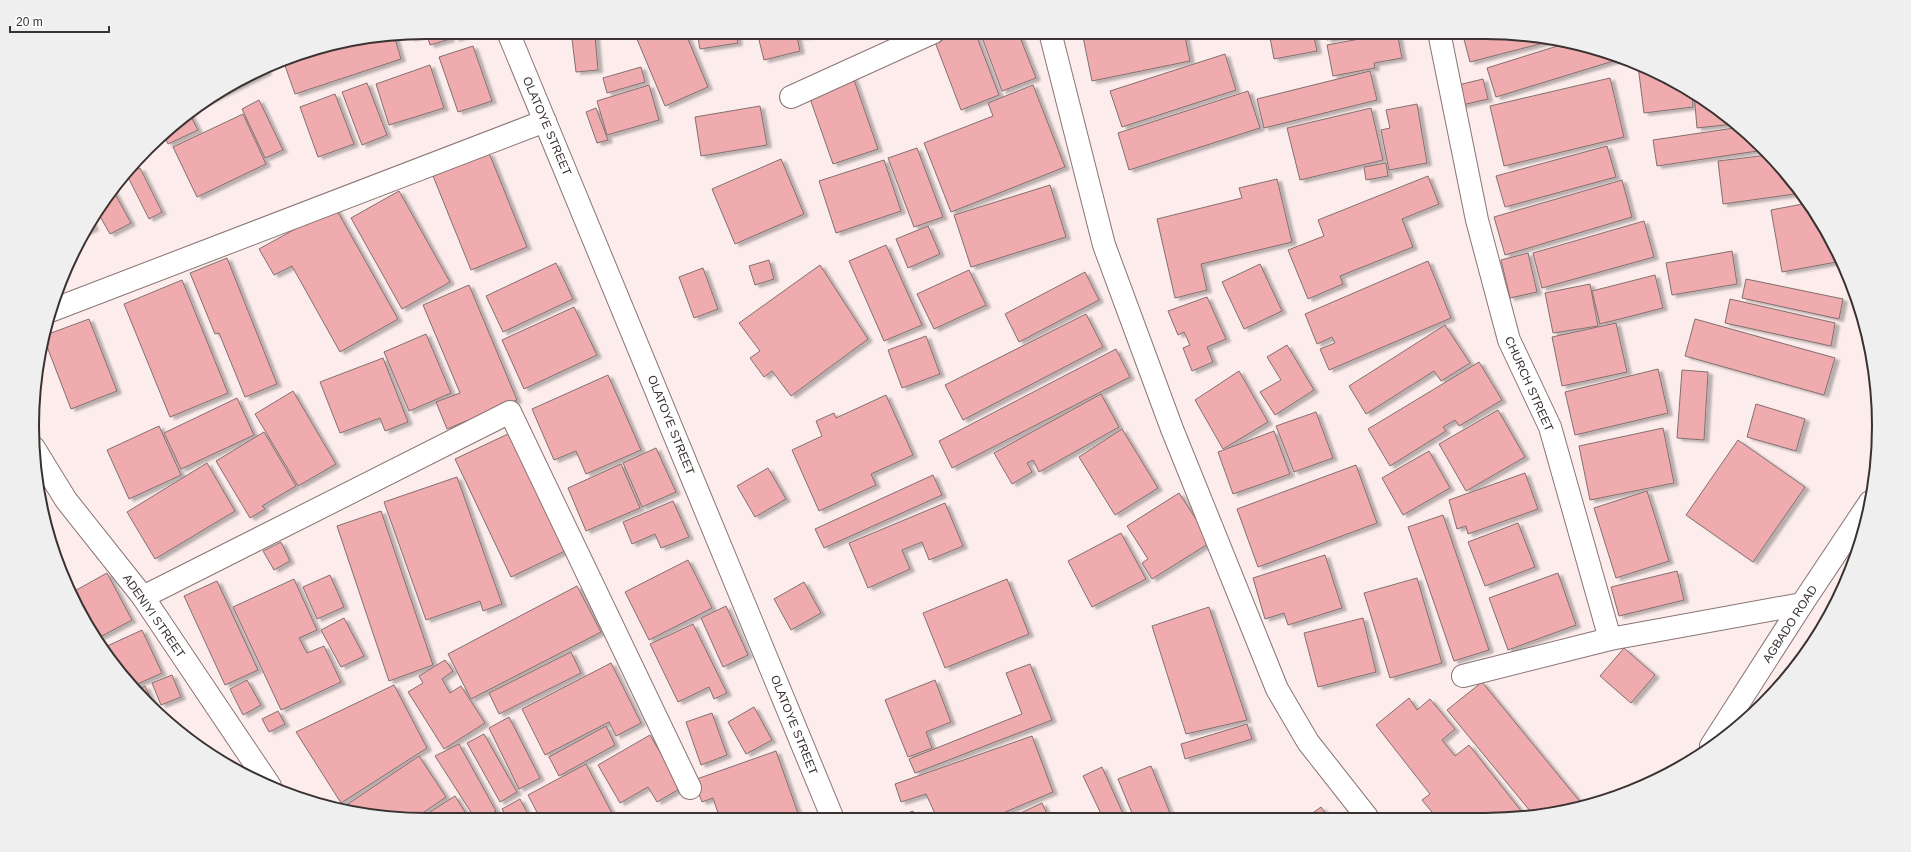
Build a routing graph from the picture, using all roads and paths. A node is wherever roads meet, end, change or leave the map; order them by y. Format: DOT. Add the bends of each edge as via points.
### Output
graph roads {
  1 [pos="511,39"];
  2 [pos="919,39"];
  3 [pos="1052,39"];
  4 [pos="1440,39"];
  5 [pos="791,97"];
  6 [pos="545,121"];
  7 [pos="58,308"];
  8 [pos="41,459"];
  9 [pos="1862,514"];
  10 [pos="143,597"];
  11 [pos="1802,604"];
  12 [pos="1610,639"];
  13 [pos="1463,676"];
  14 [pos="1718,735"];
  15 [pos="264,777"];
  16 [pos="690,788"];
  17 [pos="831,813"];
  18 [pos="1364,813"];
  1 -- 6 [label="street, OLATOYE STREET"];
  2 -- 5 [label="street"];
  3 -- 18 [label="street" via="1104,244 1172,429 1277,688 1308,742"];
  4 -- 12 [label="street, CHURCH STREET" via="1477,220 1509,340 1550,427"];
  6 -- 7 [label="street"];
  6 -- 17 [label="street, OLATOYE STREET"];
  8 -- 10 [label="street, ADENIYI STREET" via="66,500"];
  9 -- 11 [label="street, AGBADO ROAD"];
  10 -- 15 [label="street, ADENIYI STREET"];
  10 -- 16 [label="street" via="510,412"];
  11 -- 12 [label="street"];
  11 -- 14 [label="street, AGBADO ROAD"];
  12 -- 13 [label="street"];
}
